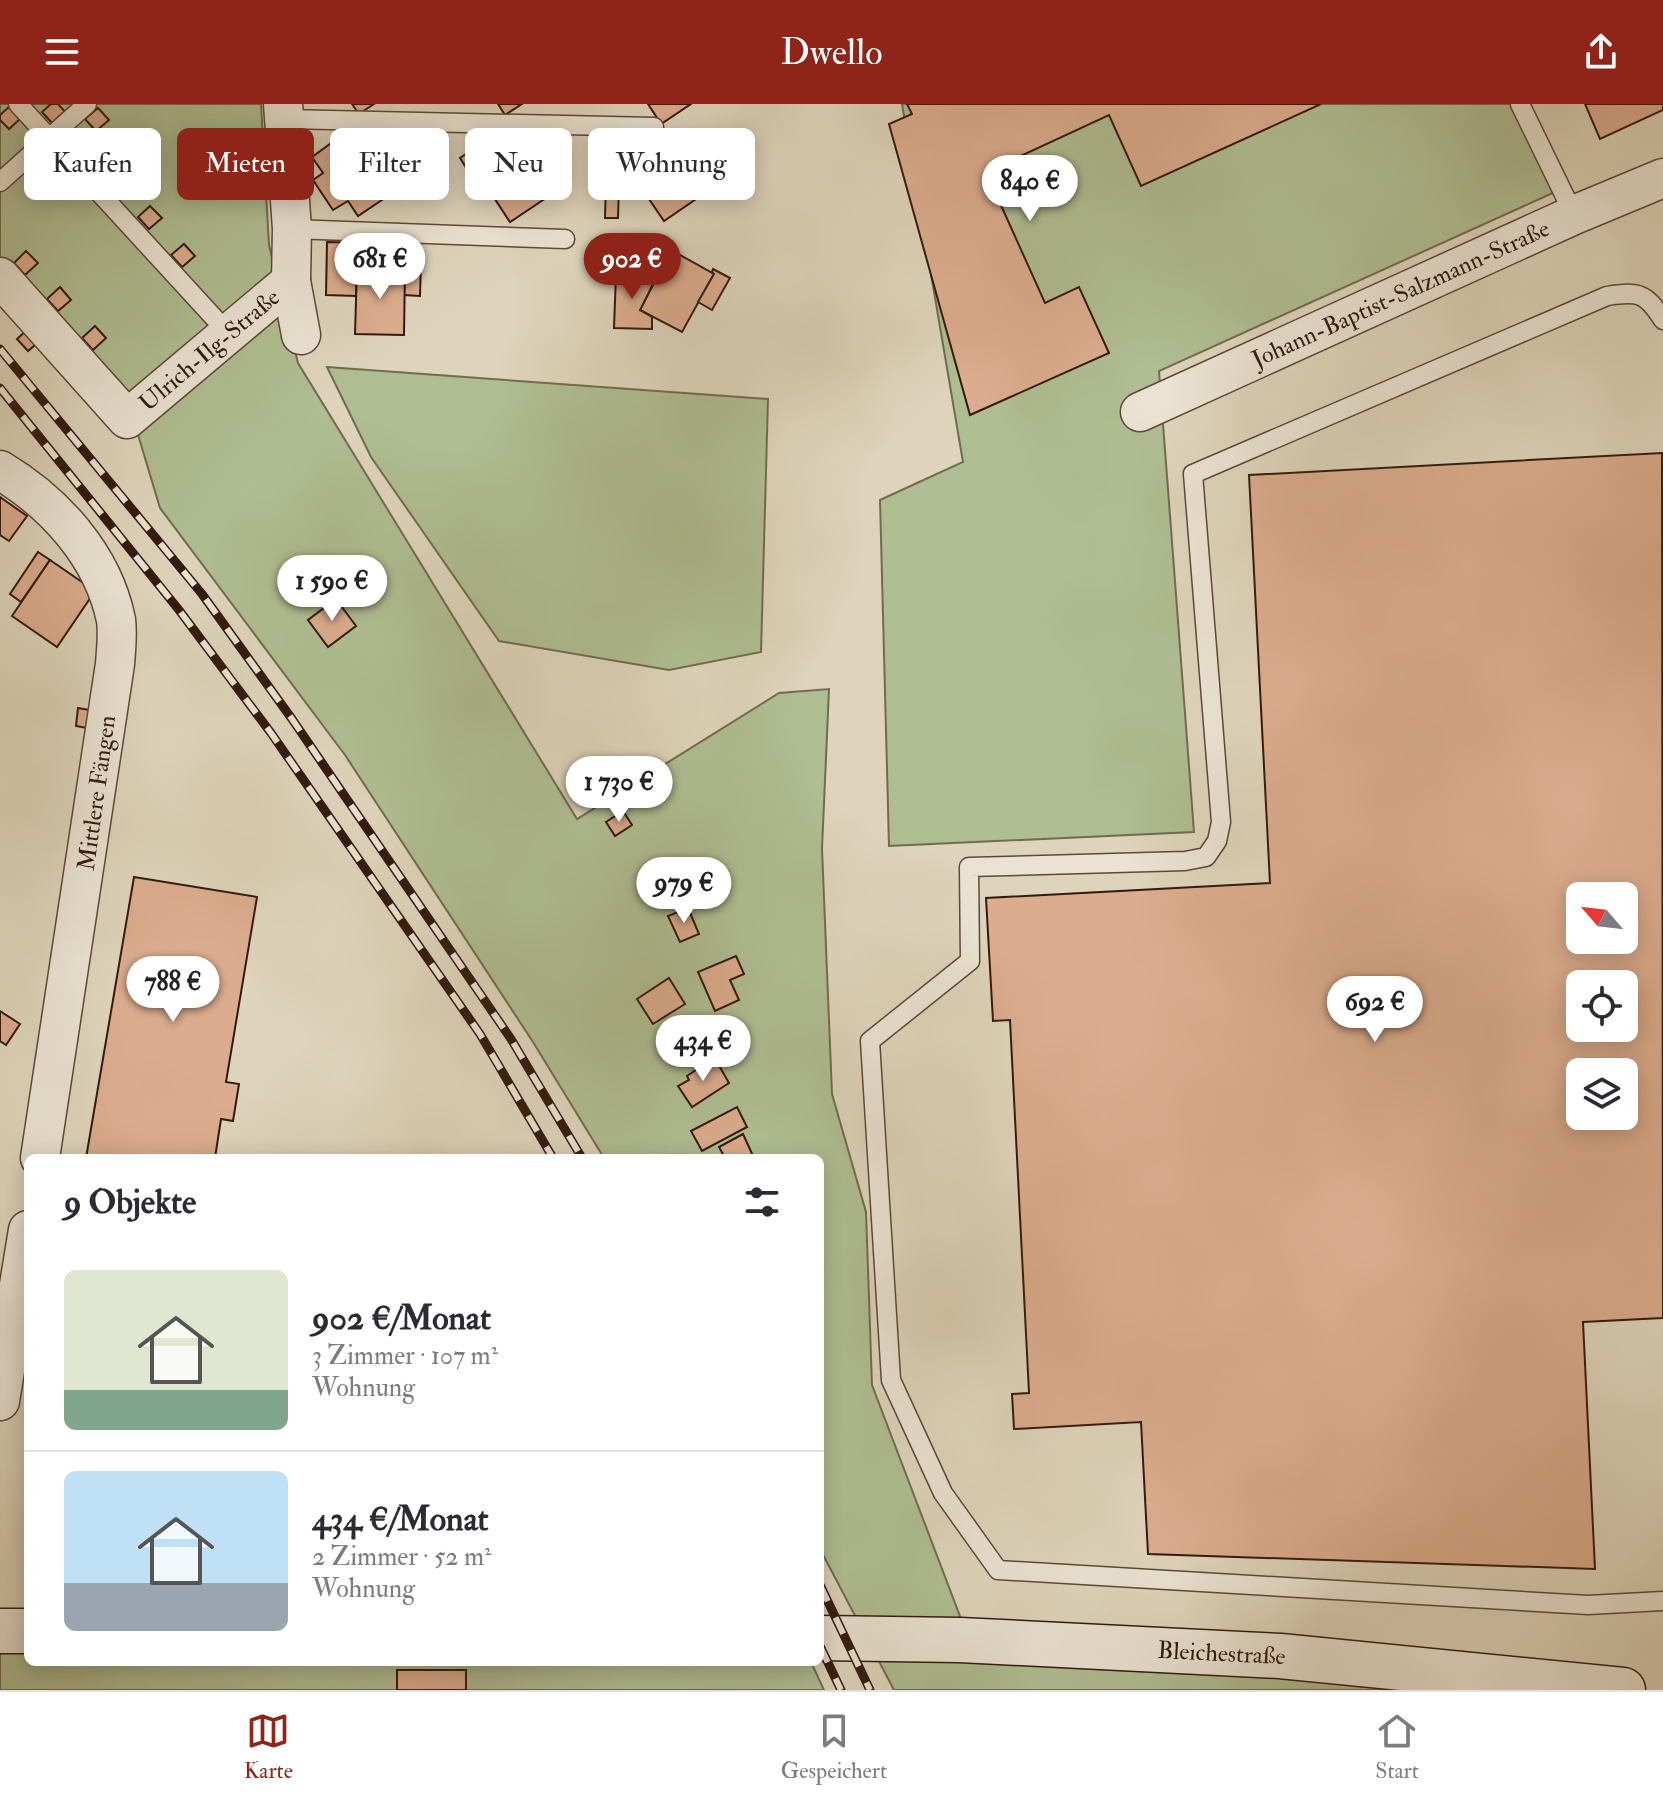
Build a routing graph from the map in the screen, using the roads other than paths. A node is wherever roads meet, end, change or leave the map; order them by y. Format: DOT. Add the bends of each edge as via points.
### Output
graph roads {
  1 [pos="18,104"];
  2 [pos="87,104"];
  3 [pos="1520,104"];
  4 [pos="284,112"];
  5 [pos="654,127"];
  6 [pos="40,128"];
  7 [pos="59,128"];
  8 [pos="24,160"];
  9 [pos="1663,178"];
  10 [pos="0,182"];
  11 [pos="106,200"];
  12 [pos="1574,215"];
  13 [pos="292,229"];
  14 [pos="565,239"];
  15 [pos="0,277"];
  16 [pos="291,281"];
  17 [pos="1663,320"];
  18 [pos="229,334"];
  19 [pos="301,335"];
  20 [pos="1140,412"];
  21 [pos="0,470"];
  22 [pos="41,1154"];
  23 [pos="24,1249"];
  24 [pos="5,1339"];
  25 [pos="0,1401"];
  26 [pos="1663,1601"];
  27 [pos="0,1631"];
  28 [pos="24,1631"];
  29 [pos="824,1638"];
  30 [pos="1494,1683"];
  31 [pos="1623,1690"];
  1 -- 6 [label="lane"];
  2 -- 7 [label="lane"];
  3 -- 12 [label="lane"];
  4 -- 5 [label="lane"];
  4 -- 13 [label="street"];
  8 -- 10 [label="lane"];
  9 -- 12 [label="street, Johann-Baptist-Salzmann-Straße"];
  11 -- 18 [label="lane"];
  12 -- 20 [label="street, Johann-Baptist-Salzmann-Straße"];
  13 -- 14 [label="lane"];
  13 -- 16 [label="street"];
  15 -- 18 [label="street, Ulrich-Ilg-Straße" via="127,419"];
  16 -- 18 [label="street, Ulrich-Ilg-Straße"];
  16 -- 19 [label="street"];
  17 -- 26 [label="lane" via="1651,300 1633,292 1607,296 1193,474 1221,822 1217,841 1206,857 1185,861 969,867 970,961 870,1041 891,1380 943,1493 998,1570 1588,1605"];
  21 -- 22 [label="street, Mittlere Fängen" via="79,538 102,577 116,622 111,694"];
  23 -- 24 [label="street"];
  24 -- 25 [label="street"];
  27 -- 28 [label="main road"];
  29 -- 30 [label="main road, Bleichestraße" via="1280,1656"];
  30 -- 31 [label="main road, Bleichestraße"];
}
